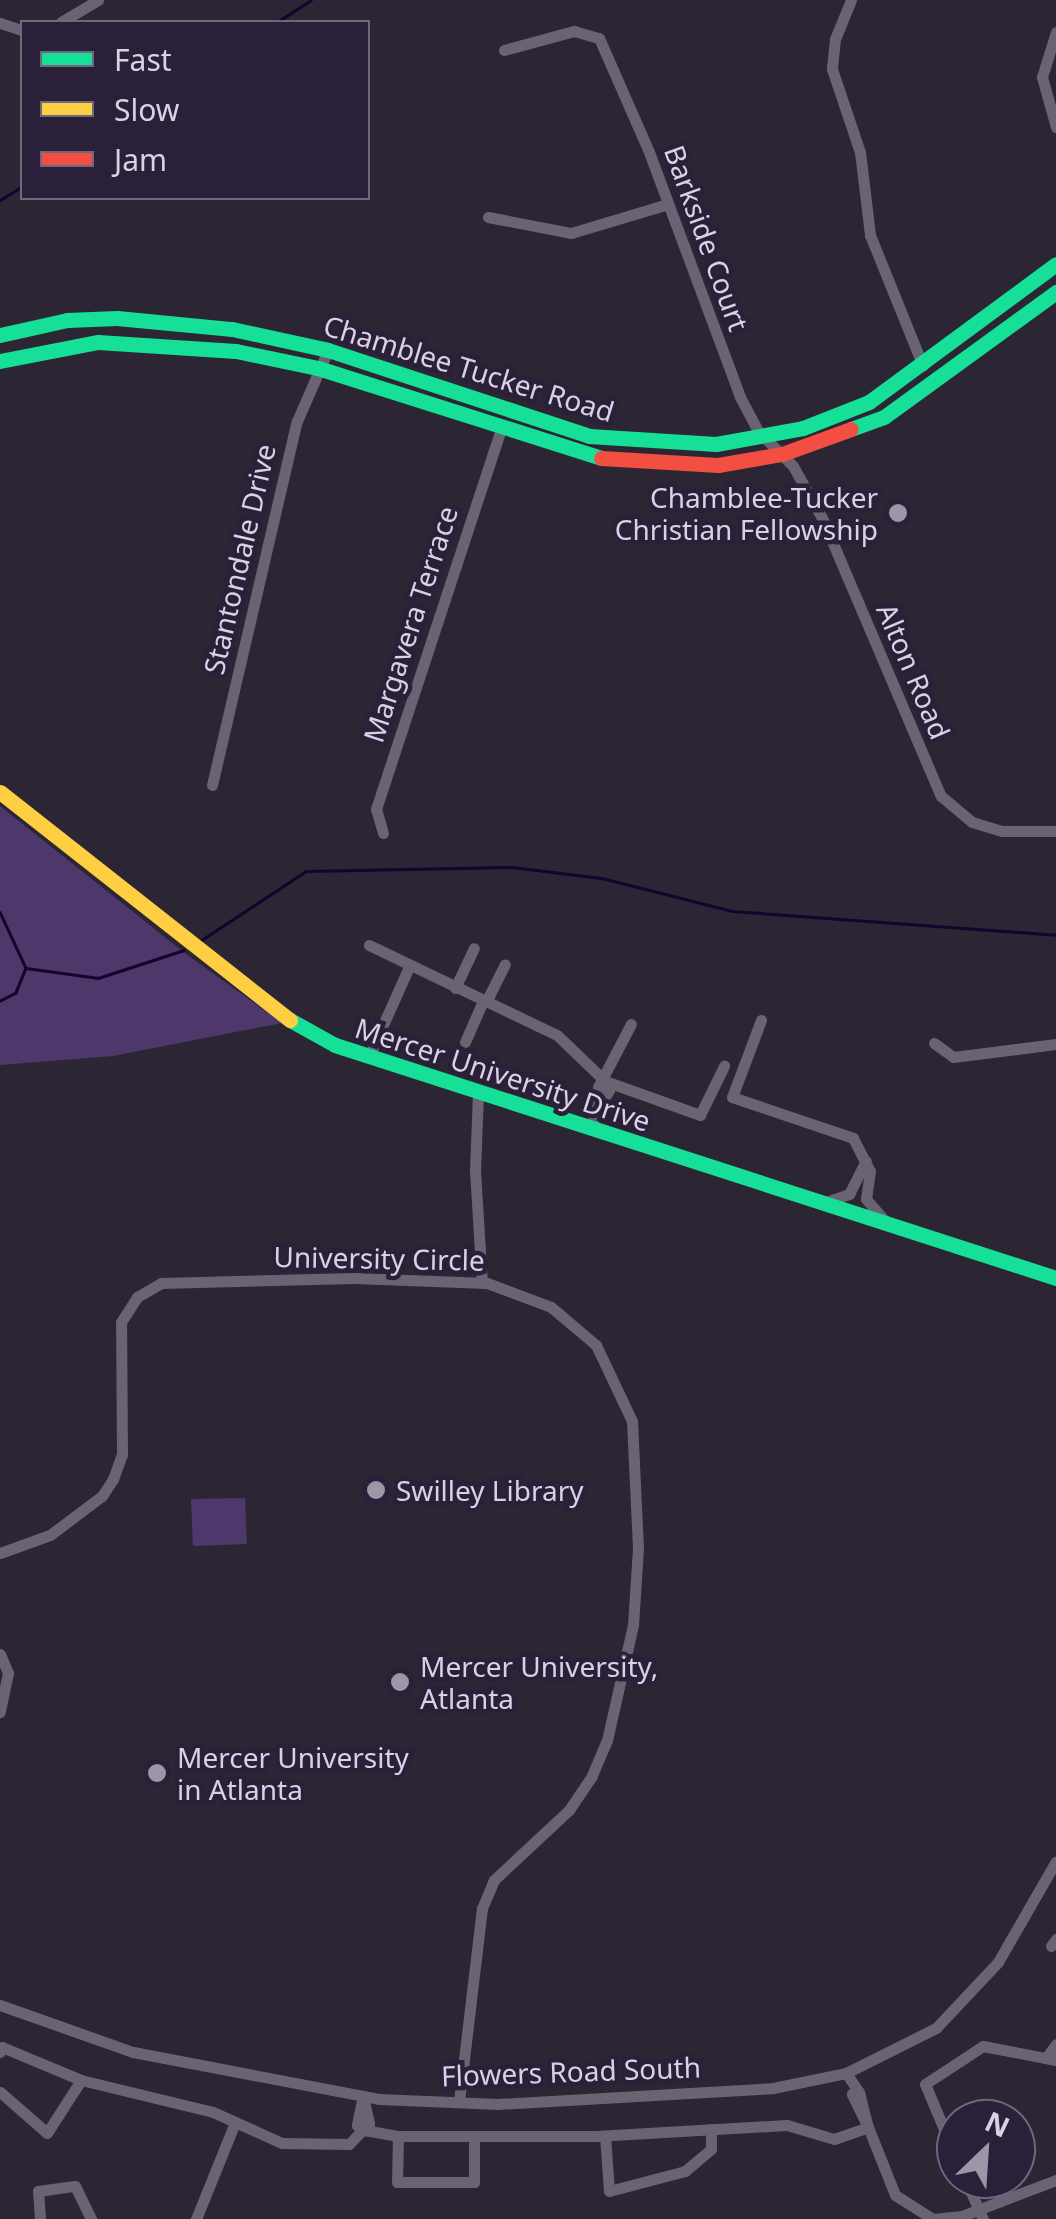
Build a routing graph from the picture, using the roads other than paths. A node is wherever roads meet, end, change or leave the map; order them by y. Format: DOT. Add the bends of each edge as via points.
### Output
graph roads {
  1 [pos="98,0"];
  2 [pos="851,0"];
  3 [pos="65,20"];
  4 [pos="1056,32"];
  5 [pos="504,50"];
  6 [pos="1056,126"];
  7 [pos="668,204"];
  8 [pos="488,217"];
  9 [pos="1056,264"];
  10 [pos="1056,292"];
  11 [pos="0,336"];
  12 [pos="328,350"];
  13 [pos="0,361"];
  14 [pos="923,366"];
  15 [pos="318,368"];
  16 [pos="500,430"];
  17 [pos="764,437"];
  18 [pos="782,454"];
  19 [pos="212,784"];
  20 [pos="0,792"];
  21 [pos="1056,831"];
  22 [pos="383,833"];
  23 [pos="369,946"];
  24 [pos="474,948"];
  25 [pos="506,964"];
  26 [pos="409,967"];
  27 [pos="455,988"];
  28 [pos="484,1002"];
  29 [pos="761,1020"];
  30 [pos="631,1024"];
  31 [pos="465,1042"];
  32 [pos="934,1043"];
  33 [pos="1056,1044"];
  34 [pos="368,1056"];
  35 [pos="724,1066"];
  36 [pos="605,1080"];
  37 [pos="478,1093"];
  38 [pos="592,1129"];
  39 [pos="866,1161"];
  40 [pos="852,1186"];
  41 [pos="866,1191"];
  42 [pos="823,1203"];
  43 [pos="889,1224"];
  44 [pos="1056,1278"];
  45 [pos="482,1282"];
  46 [pos="0,1553"];
  47 [pos="0,1654"];
  48 [pos="0,1712"];
  49 [pos="1056,1860"];
  50 [pos="0,2005"];
  51 [pos="1056,2044"];
  52 [pos="0,2052"];
  53 [pos="1051,2059"];
  54 [pos="846,2073"];
  55 [pos="81,2080"];
  56 [pos="0,2092"];
  57 [pos="362,2096"];
  58 [pos="459,2102"];
  59 [pos="936,2110"];
  60 [pos="234,2125"];
  61 [pos="711,2129"];
  62 [pos="364,2130"];
  63 [pos="863,2130"];
  64 [pos="398,2136"];
  65 [pos="474,2136"];
  66 [pos="605,2136"];
  67 [pos="1056,2180"];
  68 [pos="981,2214"];
  69 [pos="40,2219"];
  70 [pos="91,2219"];
  71 [pos="196,2219"];
  1 -- 3 [label="street"];
  2 -- 14 [label="street" via="835,39 832,69 860,152 870,236"];
  4 -- 6 [label="street" via="1042,77"];
  5 -- 7 [label="street, Barkside Court" via="596,28"];
  7 -- 8 [label="street" via="570,233"];
  7 -- 17 [label="street, Barkside Court" via="740,397"];
  9 -- 14 [label="main road, Chamblee Tucker Road"];
  10 -- 18 [label="main road, Chamblee Tucker Road" via="924,394 851,432"];
  11 -- 12 [label="main road, Chamblee Tucker Road" via="67,320 117,318 232,329"];
  12 -- 15 [label="street, Stantondale Drive"];
  12 -- 17 [label="main road, Chamblee Tucker Road" via="590,436 666,446"];
  13 -- 15 [label="main road, Chamblee Tucker Road" via="44,348 167,343"];
  14 -- 17 [label="main road, Chamblee Tucker Road" via="869,402"];
  15 -- 16 [label="main road, Chamblee Tucker Road"];
  15 -- 19 [label="street, Stantondale Drive" via="297,421"];
  16 -- 18 [label="main road, Chamblee Tucker Road" via="635,464 718,464"];
  16 -- 22 [label="street, Margavera Terrace" via="376,809"];
  17 -- 18 [label="street, Barkside Court"];
  18 -- 21 [label="street, Alton Road" via="824,520 941,796 972,822 1002,831"];
  20 -- 34 [label="main road, Mercer University Drive" via="276,1014"];
  23 -- 26 [label="street"];
  24 -- 27 [label="street"];
  25 -- 28 [label="street"];
  26 -- 27 [label="street"];
  26 -- 34 [label="street"];
  27 -- 28 [label="street"];
  28 -- 31 [label="street"];
  28 -- 36 [label="street" via="557,1035"];
  29 -- 39 [label="street" via="732,1097 853,1138"];
  30 -- 36 [label="street"];
  32 -- 33 [label="street" via="953,1058"];
  34 -- 37 [label="main road, Mercer University Drive"];
  35 -- 36 [label="street" via="700,1116"];
  36 -- 38 [label="street" via="598,1086"];
  37 -- 38 [label="main road, Mercer University Drive"];
  37 -- 45 [label="street" via="474,1170"];
  38 -- 42 [label="main road, Mercer University Drive"];
  39 -- 40 [label="street"];
  39 -- 41 [label="street"];
  40 -- 41 [label="street"];
  40 -- 42 [label="street"];
  41 -- 43 [label="street" via="874,1212"];
  42 -- 43 [label="main road, Mercer University Drive"];
  43 -- 44 [label="main road, Mercer University Drive"];
  45 -- 46 [label="street, University Circle" via="336,1278 161,1283 149,1289 121,1322 122,1454 112,1479 102,1496 50,1535"];
  45 -- 58 [label="street, University Circle" via="551,1307 596,1345 610,1368 632,1421 638,1548 621,1690 592,1776 569,1810 494,1880 482,1908"];
  47 -- 48 [label="street" via="8,1672"];
  49 -- 54 [label="street, Flowers Road South" via="998,1962 960,2008 903,2048"];
  50 -- 57 [label="street, Flowers Road South" via="134,2052"];
  51 -- 53 [label="street"];
  52 -- 55 [label="street" via="2,2047"];
  53 -- 59 [label="street" via="983,2046 925,2084"];
  54 -- 58 [label="street, Flowers Road South" via="773,2088"];
  54 -- 63 [label="street" via="852,2090 847,2100"];
  55 -- 56 [label="street" via="47,2133"];
  55 -- 60 [label="street" via="213,2112"];
  57 -- 58 [label="street, Flowers Road South"];
  57 -- 62 [label="street" via="358,2125"];
  60 -- 62 [label="street" via="282,2143 328,2148 350,2144"];
  60 -- 71 [label="street"];
  61 -- 63 [label="street" via="787,2125 834,2138"];
  61 -- 66 [label="street"];
  61 -- 66 [label="street" via="712,2149 684,2171 609,2191"];
  62 -- 64 [label="street"];
  63 -- 68 [label="street" via="895,2195 910,2210 933,2219"];
  64 -- 65 [label="street"];
  64 -- 65 [label="street" via="397,2182 474,2182"];
  65 -- 66 [label="street"];
  67 -- 68 [label="street"];
  69 -- 70 [label="street" via="38,2191 75,2186"];
}
